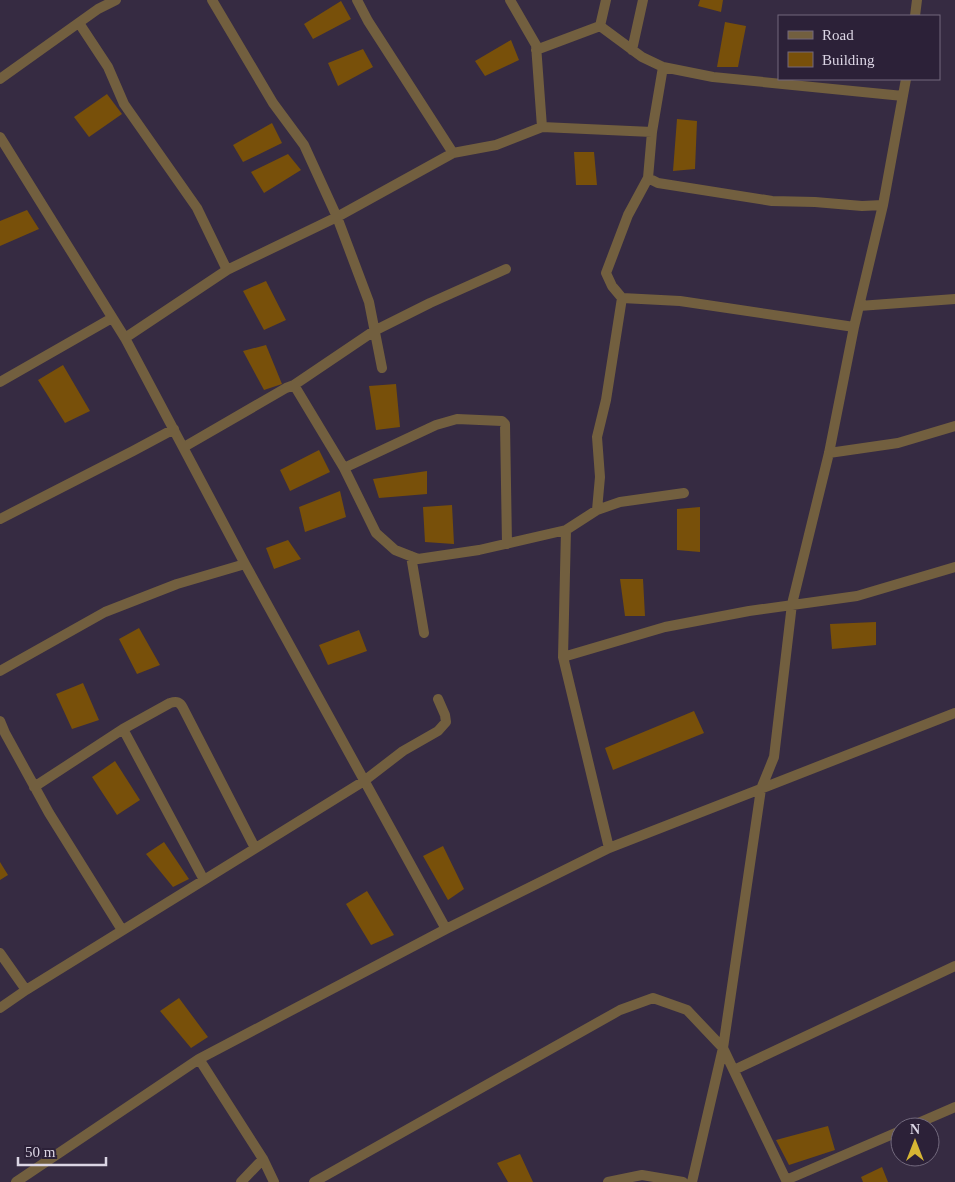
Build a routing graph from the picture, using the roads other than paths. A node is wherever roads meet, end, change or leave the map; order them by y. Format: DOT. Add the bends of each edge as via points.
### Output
graph roads {
  1 [pos="116,0"];
  2 [pos="212,0"];
  3 [pos="357,0"];
  4 [pos="510,0"];
  5 [pos="606,0"];
  6 [pos="642,0"];
  7 [pos="917,0"];
  8 [pos="915,15"];
  9 [pos="79,22"];
  10 [pos="600,26"];
  11 [pos="536,50"];
  12 [pos="632,50"];
  13 [pos="663,67"];
  14 [pos="0,79"];
  15 [pos="906,80"];
  16 [pos="903,96"];
  17 [pos="542,127"];
  18 [pos="652,132"];
  19 [pos="0,137"];
  20 [pos="453,153"];
  21 [pos="648,178"];
  22 [pos="883,205"];
  23 [pos="338,217"];
  24 [pos="506,269"];
  25 [pos="227,270"];
  26 [pos="622,298"];
  27 [pos="955,299"];
  28 [pos="859,306"];
  29 [pos="112,318"];
  30 [pos="854,327"];
  31 [pos="374,331"];
  32 [pos="125,338"];
  33 [pos="382,368"];
  34 [pos="0,382"];
  35 [pos="294,385"];
  36 [pos="955,426"];
  37 [pos="174,429"];
  38 [pos="184,446"];
  39 [pos="829,453"];
  40 [pos="344,468"];
  41 [pos="684,493"];
  42 [pos="597,510"];
  43 [pos="0,520"];
  44 [pos="566,530"];
  45 [pos="506,544"];
  46 [pos="411,556"];
  47 [pos="245,564"];
  48 [pos="955,567"];
  49 [pos="792,604"];
  50 [pos="424,632"];
  51 [pos="563,657"];
  52 [pos="0,671"];
  53 [pos="438,699"];
  54 [pos="955,713"];
  55 [pos="0,721"];
  56 [pos="123,729"];
  57 [pos="364,780"];
  58 [pos="34,786"];
  59 [pos="761,789"];
  60 [pos="255,848"];
  61 [pos="609,848"];
  62 [pos="204,880"];
  63 [pos="446,929"];
  64 [pos="122,930"];
  65 [pos="0,953"];
  66 [pos="955,966"];
  67 [pos="26,990"];
  68 [pos="0,1008"];
  69 [pos="723,1048"];
  70 [pos="199,1059"];
  71 [pos="734,1070"];
  72 [pos="955,1107"];
  73 [pos="932,1117"];
  74 [pos="890,1135"];
  75 [pos="263,1159"];
  76 [pos="787,1181"];
  77 [pos="16,1182"];
  78 [pos="241,1182"];
  79 [pos="274,1182"];
  80 [pos="314,1182"];
  81 [pos="608,1182"];
  82 [pos="683,1182"];
  83 [pos="692,1182"];
  1 -- 9 [label="street"];
  2 -- 23 [label="street" via="273,103 304,145"];
  3 -- 20 [label="street"];
  4 -- 11 [label="street" via="536,44"];
  5 -- 10 [label="street"];
  6 -- 12 [label="street"];
  7 -- 8 [label="street"];
  9 -- 14 [label="street"];
  9 -- 25 [label="street" via="108,67 124,104 197,208"];
  10 -- 11 [label="street"];
  10 -- 12 [label="street"];
  11 -- 17 [label="street"];
  12 -- 13 [label="street"];
  13 -- 16 [label="street" via="713,78"];
  13 -- 18 [label="street"];
  15 -- 16 [label="street"];
  16 -- 22 [label="street"];
  17 -- 18 [label="street"];
  17 -- 20 [label="street" via="496,145"];
  18 -- 21 [label="street"];
  19 -- 29 [label="street"];
  20 -- 23 [label="street"];
  21 -- 22 [label="street" via="658,184 772,201"];
  21 -- 26 [label="street" via="628,216 606,272"];
  22 -- 28 [label="street"];
  23 -- 25 [label="street"];
  23 -- 31 [label="street" via="369,302"];
  24 -- 31 [label="street"];
  25 -- 32 [label="street"];
  26 -- 30 [label="street" via="680,301"];
  26 -- 42 [label="street" via="597,437 600,477"];
  27 -- 28 [label="street"];
  28 -- 30 [label="street"];
  29 -- 32 [label="street"];
  29 -- 34 [label="street"];
  30 -- 39 [label="street"];
  31 -- 33 [label="street"];
  31 -- 35 [label="street"];
  32 -- 37 [label="street"];
  35 -- 38 [label="street"];
  35 -- 40 [label="street"];
  36 -- 39 [label="street" via="898,443"];
  37 -- 38 [label="street"];
  37 -- 43 [label="street"];
  38 -- 47 [label="street"];
  39 -- 49 [label="street"];
  40 -- 45 [label="street" via="436,425 457,419 502,421 505,424"];
  40 -- 46 [label="street" via="376,534 394,550"];
  41 -- 42 [label="street" via="620,502"];
  42 -- 44 [label="street"];
  44 -- 45 [label="street"];
  44 -- 51 [label="street"];
  45 -- 46 [label="street" via="427,557"];
  46 -- 50 [label="street"];
  47 -- 52 [label="street" via="177,584 104,612"];
  47 -- 57 [label="street"];
  48 -- 49 [label="street" via="857,596"];
  49 -- 51 [label="street" via="665,627"];
  49 -- 59 [label="street" via="774,757"];
  51 -- 61 [label="street"];
  53 -- 57 [label="street" via="446,722 438,731 403,751"];
  54 -- 59 [label="street"];
  55 -- 58 [label="street"];
  56 -- 58 [label="street"];
  56 -- 60 [label="street" via="170,703 181,704"];
  56 -- 62 [label="street"];
  57 -- 60 [label="street"];
  57 -- 63 [label="street"];
  58 -- 64 [label="street"];
  59 -- 61 [label="street"];
  59 -- 69 [label="street"];
  60 -- 62 [label="street"];
  61 -- 63 [label="street"];
  62 -- 64 [label="street"];
  63 -- 70 [label="street"];
  64 -- 67 [label="street"];
  65 -- 67 [label="street"];
  66 -- 71 [label="street"];
  67 -- 68 [label="street"];
  69 -- 71 [label="street"];
  69 -- 80 [label="street" via="687,1010 653,998 620,1010"];
  69 -- 83 [label="street"];
  70 -- 75 [label="street"];
  70 -- 77 [label="street"];
  71 -- 76 [label="street"];
  72 -- 73 [label="street"];
  74 -- 76 [label="street"];
  75 -- 78 [label="street"];
  75 -- 79 [label="street"];
  81 -- 82 [label="street" via="642,1175"];
}
